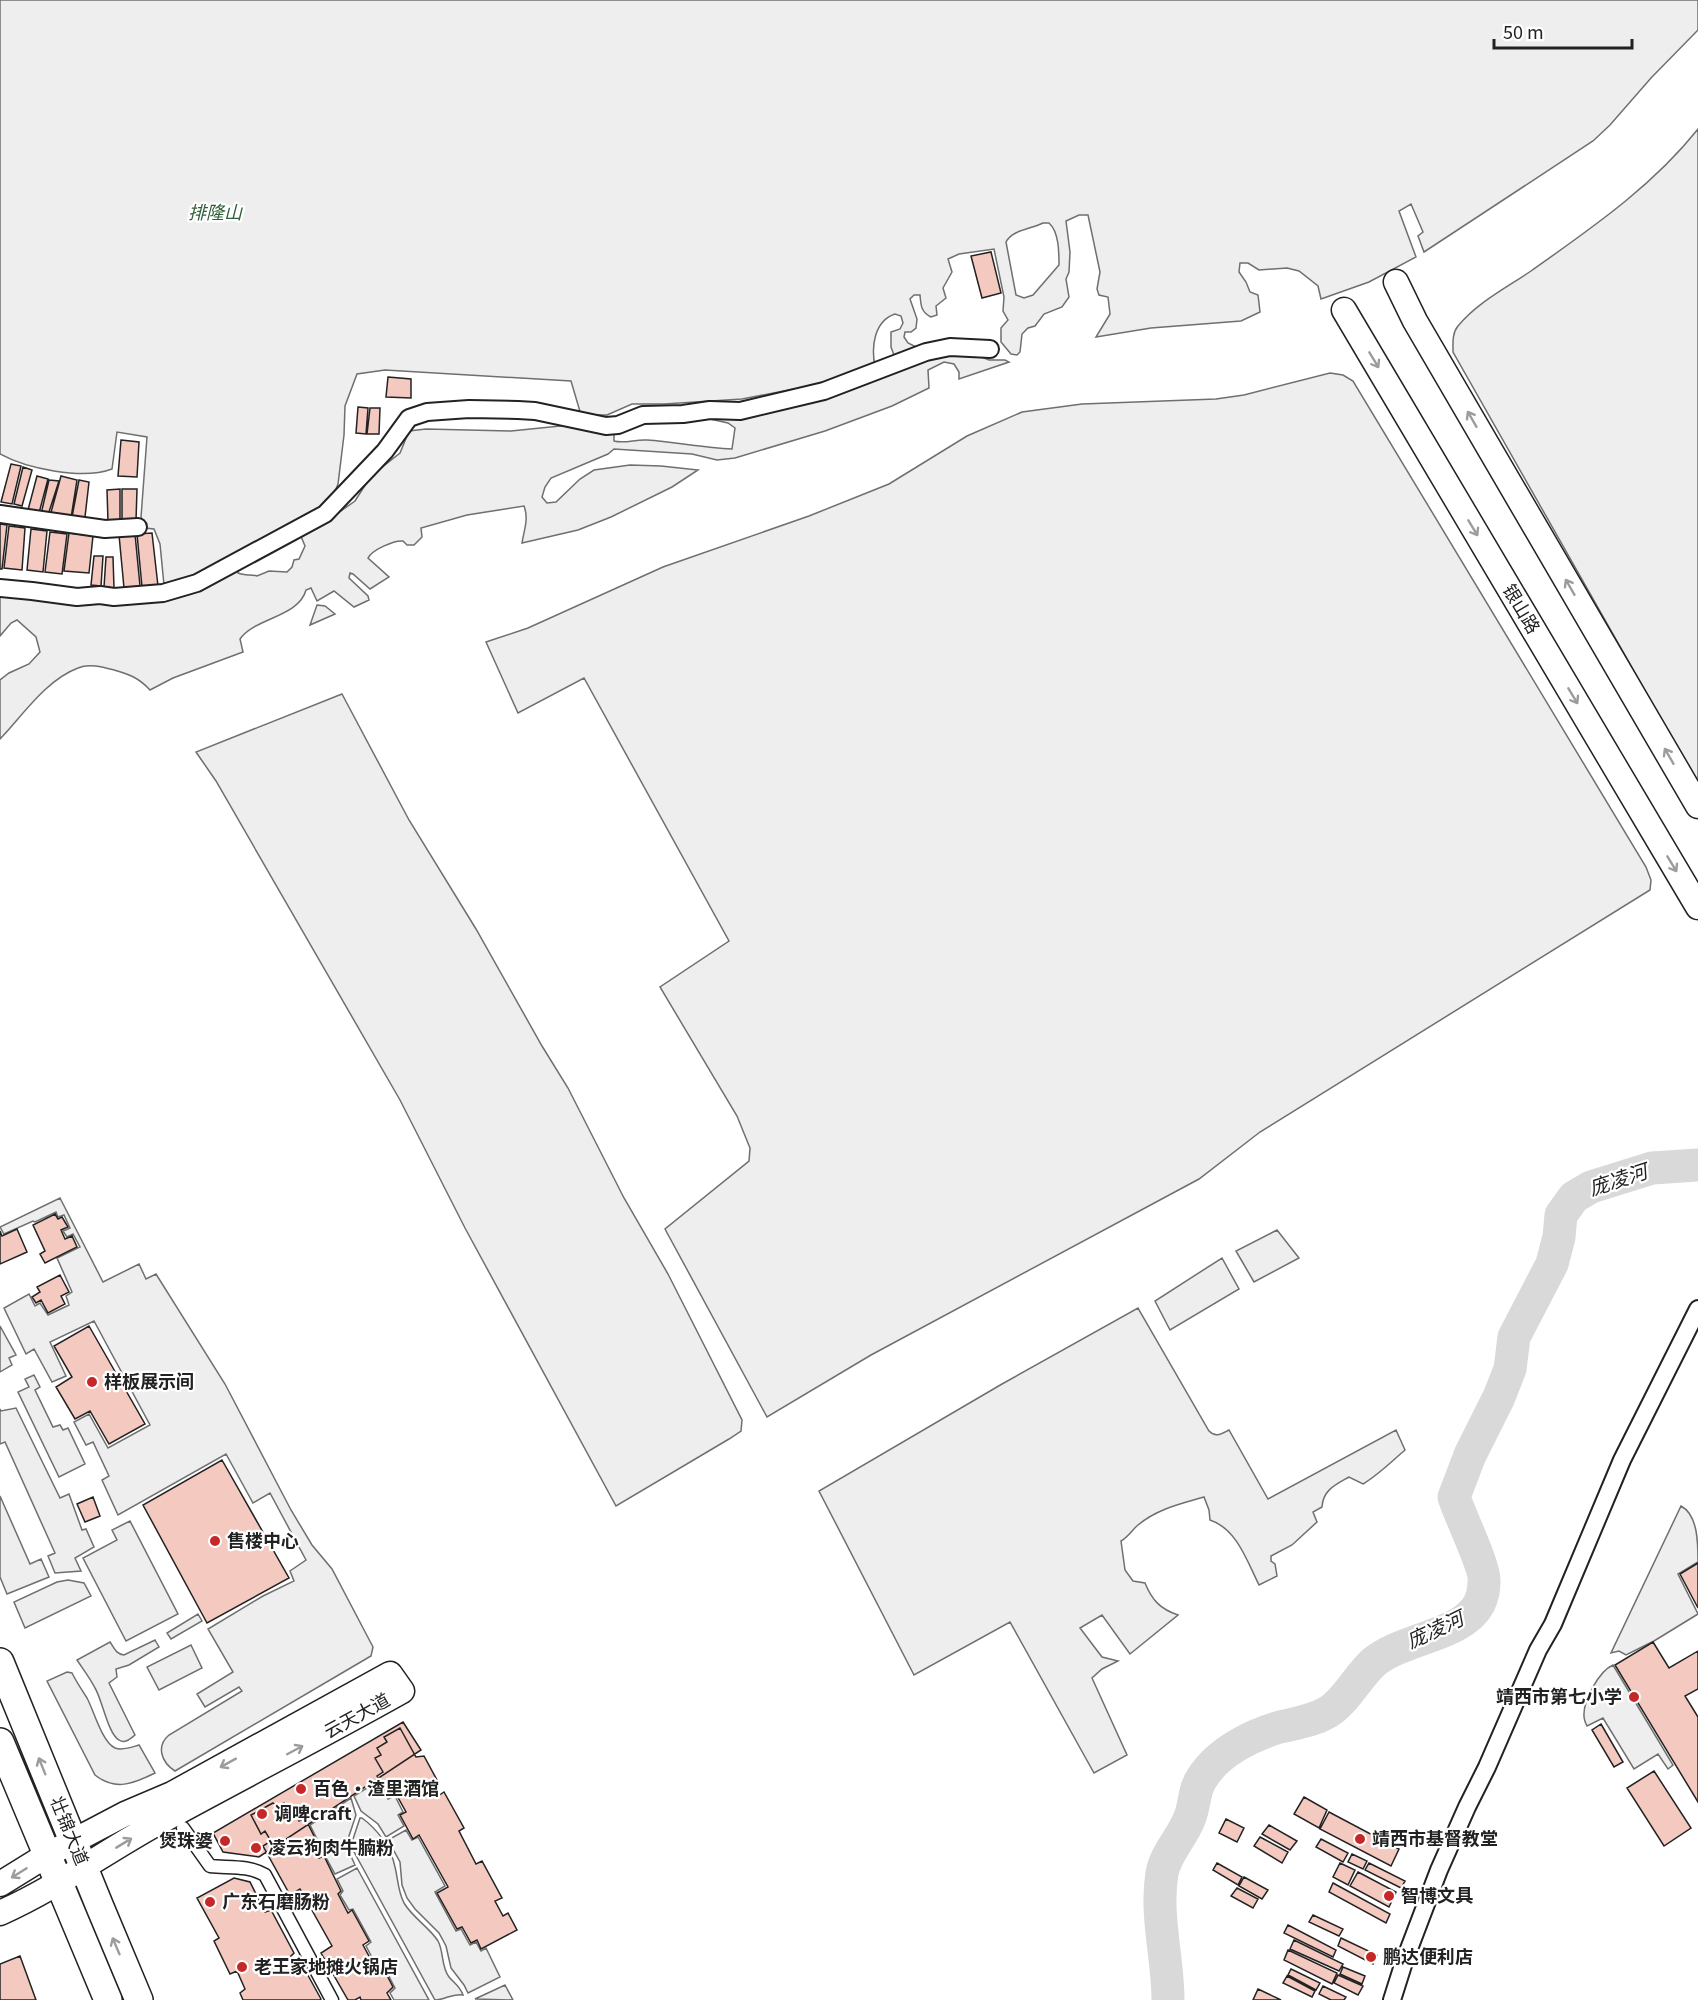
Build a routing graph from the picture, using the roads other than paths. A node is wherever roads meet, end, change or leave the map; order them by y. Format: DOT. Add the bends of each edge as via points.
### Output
graph roads {
  1 [pos="1396,282"];
  2 [pos="1344,310"];
  3 [pos="990,349"];
  4 [pos="0,514"];
  5 [pos="138,527"];
  6 [pos="0,588"];
  7 [pos="1698,806"];
  8 [pos="1698,907"];
  9 [pos="1698,1309"];
  10 [pos="0,1662"];
  11 [pos="0,1742"];
  12 [pos="183,1828"];
  13 [pos="73,1842"];
  14 [pos="48,1855"];
  15 [pos="84,1868"];
  16 [pos="58,1882"];
  17 [pos="0,1884"];
  18 [pos="0,1913"];
  19 [pos="108,2000"];
  20 [pos="139,2000"];
  21 [pos="332,2000"];
  22 [pos="1392,2000"];
  7 -- 1 [label="main road, one-way" via="1415,321"];
  2 -- 8 [label="main road, 银山路, one-way"];
  3 -- 6 [label="street" via="950,347 926,352 824,391 740,411 643,415 618,425 527,410 427,412 409,418 385,451 325,514 186,588 163,593 77,597"];
  4 -- 5 [label="street" via="105,529"];
  9 -- 22 [label="street" via="1622,1460 1553,1624 1439,1870"];
  13 -- 10 [label="main road, 壮锦大道, one-way"];
  11 -- 14 [label="main road, 壮锦大道"];
  12 -- 21 [label="street" via="210,1866 243,1867 265,1875"];
  13 -- 14 [label="main road, 云天大道"];
  13 -- 15 [label="main road, 壮锦大道"];
  15 -- 13 [label="main road, 云天大道, one-way" via="402,1691 390,1674 172,1794"];
  14 -- 16 [label="main road, 壮锦大道"];
  14 -- 17 [label="main road, 云天大道, one-way"];
  15 -- 16 [label="main road, 云天大道"];
  20 -- 15 [label="main road, 壮锦大道, one-way"];
  16 -- 18 [label="main road, 云天大道"];
  16 -- 19 [label="main road, 壮锦大道"];
}
